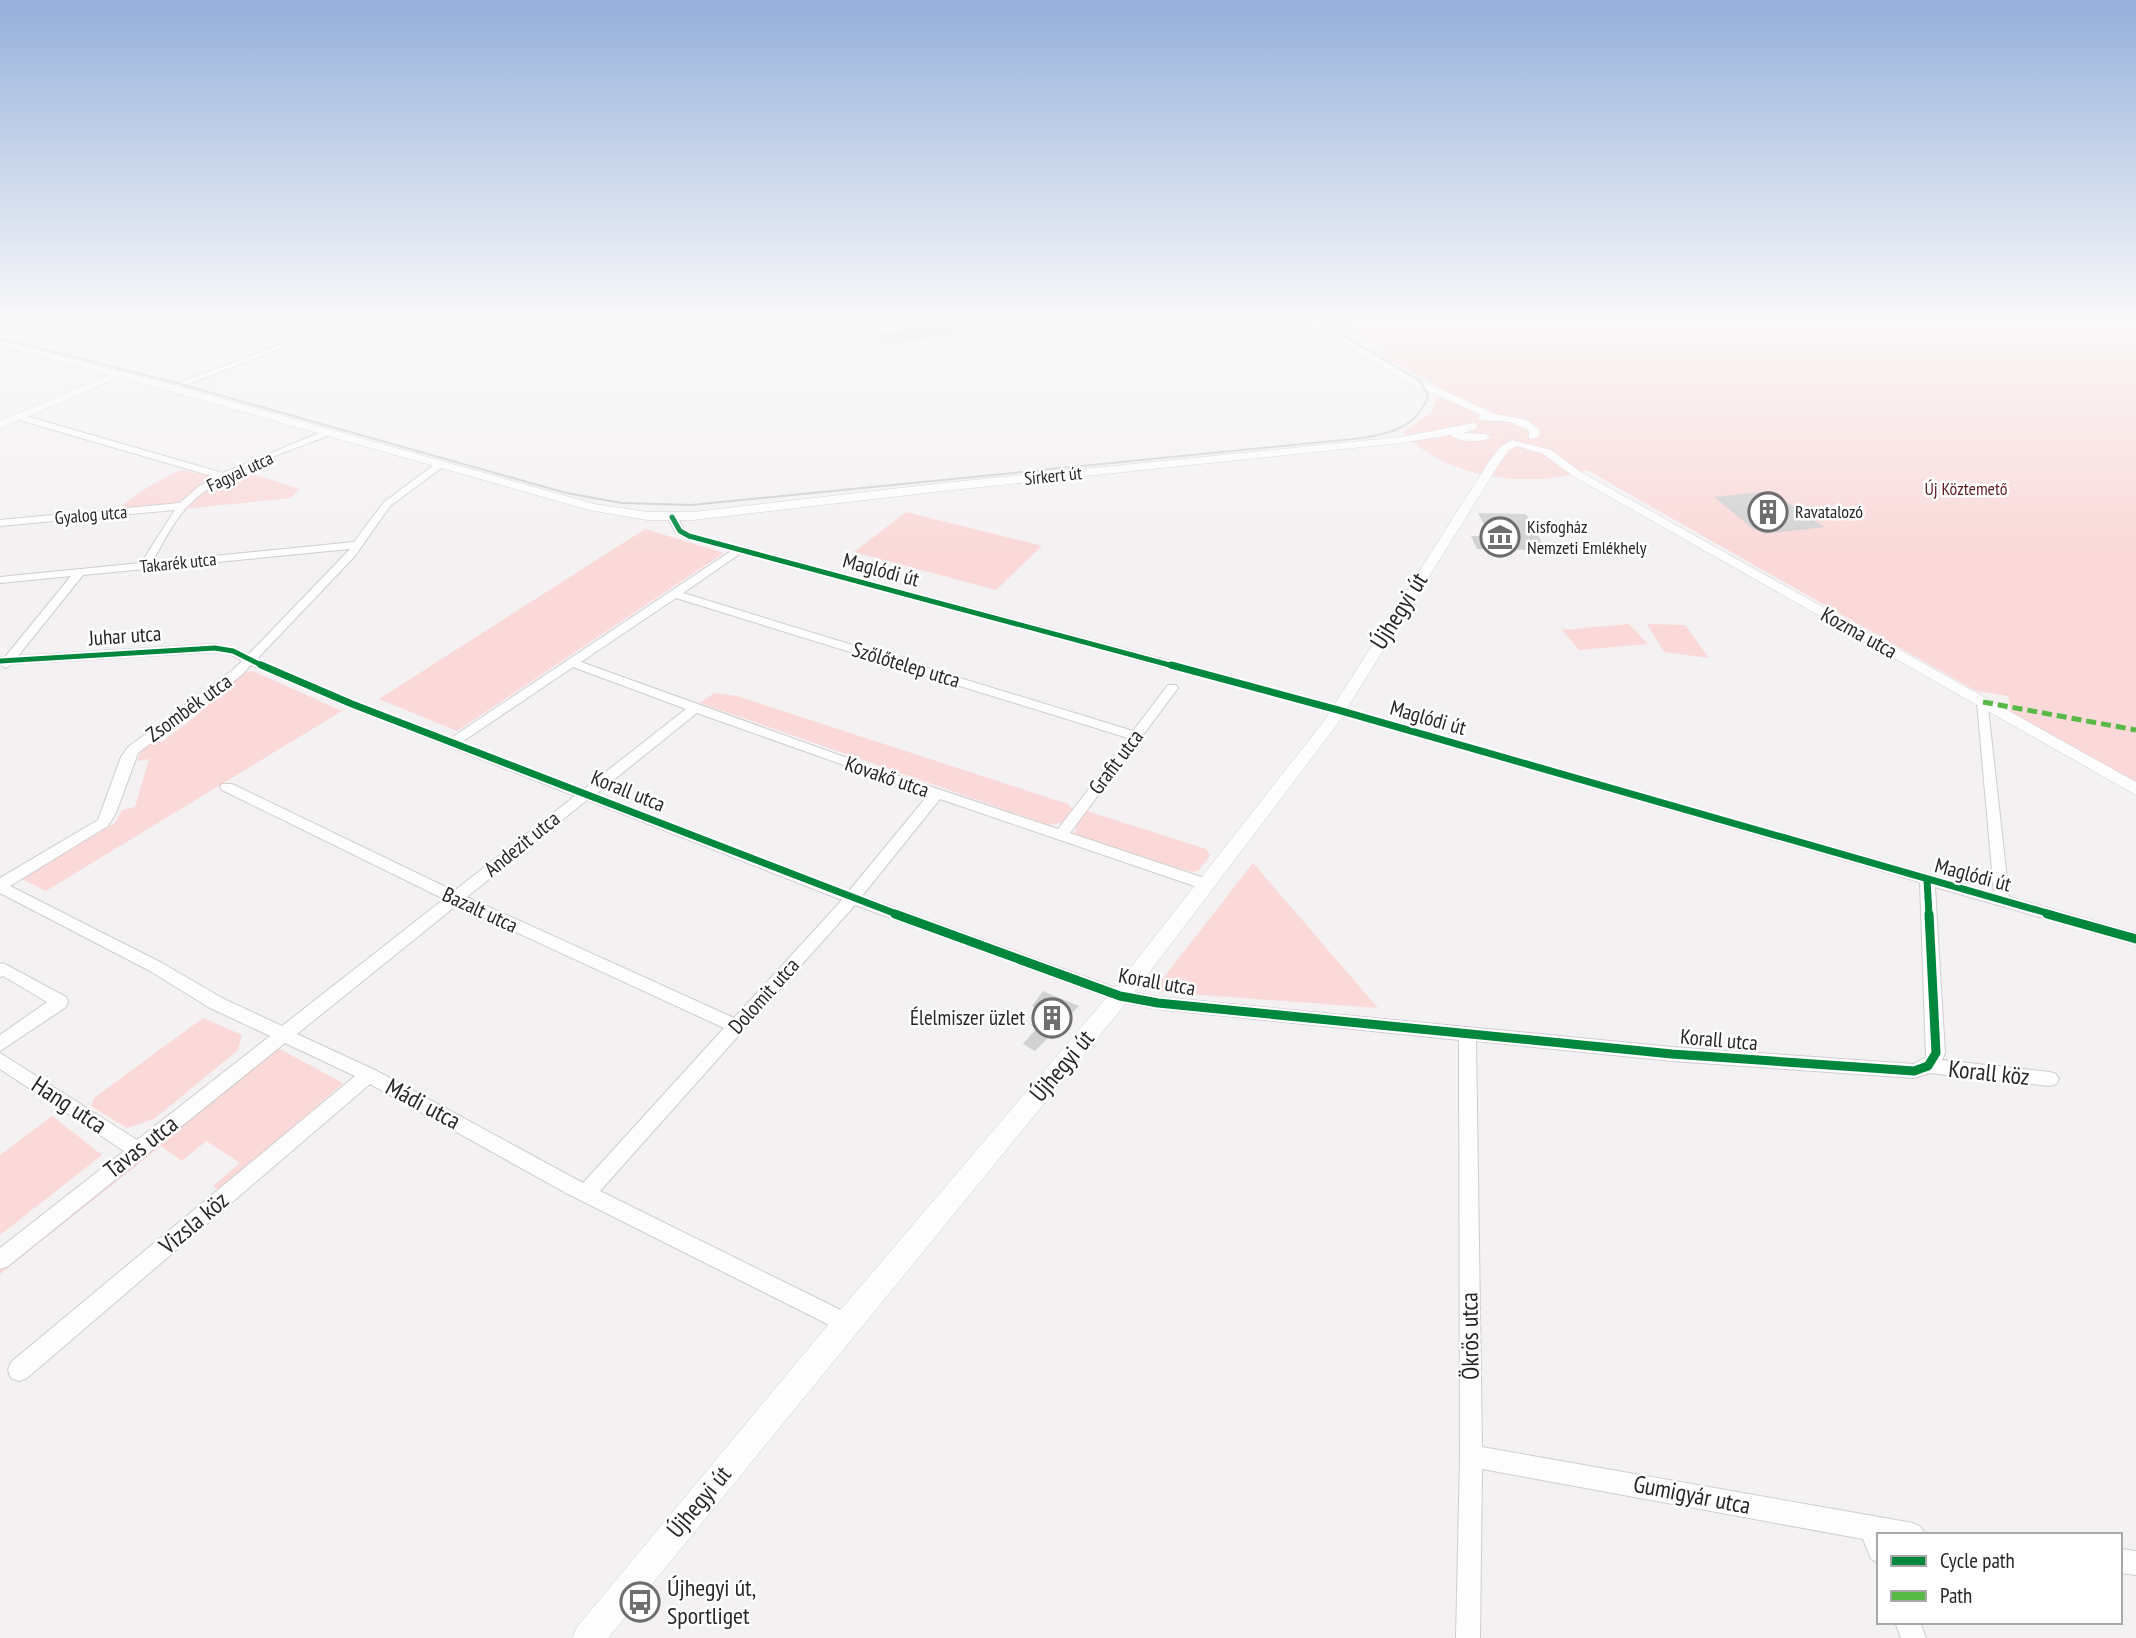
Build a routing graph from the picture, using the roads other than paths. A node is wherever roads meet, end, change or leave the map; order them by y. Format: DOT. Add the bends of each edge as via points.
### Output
graph roads {
  1 [pos="69,395"];
  2 [pos="197,395"];
  3 [pos="1444,395"];
  4 [pos="1454,401"];
  5 [pos="19,417"];
  6 [pos="1494,417"];
  7 [pos="1474,424"];
  8 [pos="0,425"];
  9 [pos="329,432"];
  10 [pos="1534,437"];
  11 [pos="1413,438"];
  12 [pos="1485,438"];
  13 [pos="1516,442"];
  14 [pos="1494,463"];
  15 [pos="441,464"];
  16 [pos="225,477"];
  17 [pos="1583,477"];
  18 [pos="182,506"];
  19 [pos="693,516"];
  20 [pos="672,517"];
  21 [pos="0,523"];
  22 [pos="708,541"];
  23 [pos="356,545"];
  24 [pos="739,550"];
  25 [pos="144,566"];
  26 [pos="81,571"];
  27 [pos="0,580"];
  28 [pos="676,594"];
  29 [pos="249,660"];
  30 [pos="572,663"];
  31 [pos="3,664"];
  32 [pos="1172,688"];
  33 [pos="1983,702"];
  34 [pos="696,706"];
  35 [pos="1338,710"];
  36 [pos="1135,736"];
  37 [pos="454,742"];
  38 [pos="227,787"];
  39 [pos="2136,789"];
  40 [pos="586,793"];
  41 [pos="937,794"];
  42 [pos="1061,836"];
  43 [pos="1927,880"];
  44 [pos="1205,884"];
  45 [pos="0,886"];
  46 [pos="454,898"];
  47 [pos="852,898"];
  48 [pos="2002,901"];
  49 [pos="2136,939"];
  50 [pos="0,971"];
  51 [pos="1120,996"];
  52 [pos="736,1027"];
  53 [pos="282,1035"];
  54 [pos="1467,1035"];
  55 [pos="0,1044"];
  56 [pos="0,1060"];
  57 [pos="1929,1066"];
  58 [pos="369,1075"];
  59 [pos="2050,1079"];
  60 [pos="138,1150"];
  61 [pos="586,1193"];
  62 [pos="0,1260"];
  63 [pos="846,1323"];
  64 [pos="19,1370"];
  65 [pos="1471,1456"];
  66 [pos="1875,1540"];
  67 [pos="588,1638"];
  68 [pos="1468,1638"];
  1 -- 5 [label="street"];
  2 -- 9 [label="street"];
  3 -- 4 [label="street, Kozma utca"];
  4 -- 6 [label="street, Kozma utca"];
  4 -- 7 [label="street, Kozma utca"];
  5 -- 8 [label="street"];
  5 -- 16 [label="street"];
  6 -- 7 [label="street, Kozma utca"];
  6 -- 10 [label="street, Kozma utca" via="1527,424 1535,430"];
  7 -- 11 [label="street, Sírkert út"];
  7 -- 12 [label="street, Kozma utca" via="1475,432"];
  9 -- 15 [label="street"];
  9 -- 16 [label="street, Fagyal utca"];
  10 -- 13 [label="street, Kozma utca"];
  10 -- 17 [label="street, Kozma utca" via="1568,460"];
  11 -- 12 [label="street, Sírkert út"];
  11 -- 19 [label="street, Sírkert út"];
  12 -- 13 [label="street, Kozma utca"];
  12 -- 14 [label="street" via="1494,448"];
  13 -- 14 [label="street, Újhegyi út"];
  13 -- 17 [label="street, Kozma utca" via="1547,452"];
  14 -- 35 [label="street, Újhegyi út"];
  15 -- 20 [label="street" via="593,507"];
  15 -- 23 [label="street, Zsombék utca" via="394,497"];
  16 -- 18 [label="street, Fagyal utca"];
  17 -- 33 [label="street, Kozma utca"];
  18 -- 21 [label="street, Gyalog utca"];
  18 -- 25 [label="street, Fagyal utca"];
  19 -- 20 [label="street"];
  19 -- 22 [label="street" via="695,532"];
  20 -- 22 [label="street, Maglódi út" via="683,534"];
  22 -- 24 [label="street, Maglódi út"];
  23 -- 25 [label="street, Takarék utca"];
  23 -- 29 [label="street, Zsombék utca"];
  24 -- 28 [label="street"];
  24 -- 35 [label="street, Maglódi út"];
  25 -- 26 [label="street, Takarék utca"];
  26 -- 27 [label="street, Takarék utca"];
  26 -- 31 [label="street"];
  28 -- 30 [label="street"];
  28 -- 36 [label="street, Szőlőtelep utca"];
  29 -- 31 [label="street, Juhar utca" via="215,648"];
  29 -- 37 [label="street, Korall utca"];
  29 -- 45 [label="street, Zsombék utca" via="133,750 107,817 99,826"];
  30 -- 34 [label="street, Kovakő utca"];
  30 -- 37 [label="street"];
  32 -- 36 [label="street, Grafit utca"];
  33 -- 39 [label="street, Kozma utca"];
  33 -- 48 [label="street"];
  34 -- 40 [label="street, Andezit utca"];
  34 -- 41 [label="street, Kovakő utca"];
  35 -- 43 [label="street, Maglódi út"];
  35 -- 44 [label="street, Újhegyi út"];
  36 -- 42 [label="street, Grafit utca"];
  37 -- 40 [label="street, Korall utca"];
  38 -- 46 [label="street, Bazalt utca"];
  40 -- 46 [label="street, Andezit utca"];
  40 -- 47 [label="street, Korall utca"];
  41 -- 42 [label="street, Kovakő utca"];
  41 -- 47 [label="street, Dolomit utca"];
  42 -- 44 [label="street, Kovakő utca"];
  43 -- 48 [label="street, Maglódi út"];
  43 -- 57 [label="street" via="1936,1053"];
  44 -- 51 [label="street, Újhegyi út"];
  45 -- 53 [label="street, Mádi utca"];
  46 -- 52 [label="street, Bazalt utca"];
  46 -- 53 [label="street, Andezit utca"];
  47 -- 51 [label="street, Korall utca"];
  47 -- 52 [label="street, Dolomit utca"];
  48 -- 49 [label="street, Maglódi út"];
  50 -- 55 [label="street" via="60,1002"];
  51 -- 54 [label="street, Korall utca"];
  51 -- 63 [label="street, Újhegyi út"];
  52 -- 61 [label="street, Dolomit utca"];
  53 -- 58 [label="street, Mádi utca"];
  53 -- 60 [label="street, Tavas utca"];
  54 -- 57 [label="street, Korall utca" via="1867,1069 1914,1071"];
  54 -- 65 [label="street, Ökrös utca"];
  56 -- 60 [label="street, Hang utca"];
  57 -- 59 [label="street, Korall köz"];
  58 -- 61 [label="street, Mádi utca"];
  58 -- 64 [label="street, Vizsla köz"];
  60 -- 62 [label="street, Tavas utca"];
  61 -- 63 [label="street, Mádi utca"];
  63 -- 67 [label="street, Újhegyi út"];
  65 -- 66 [label="street, Gumigyár utca"];
  65 -- 68 [label="street, Ökrös utca"];
}
